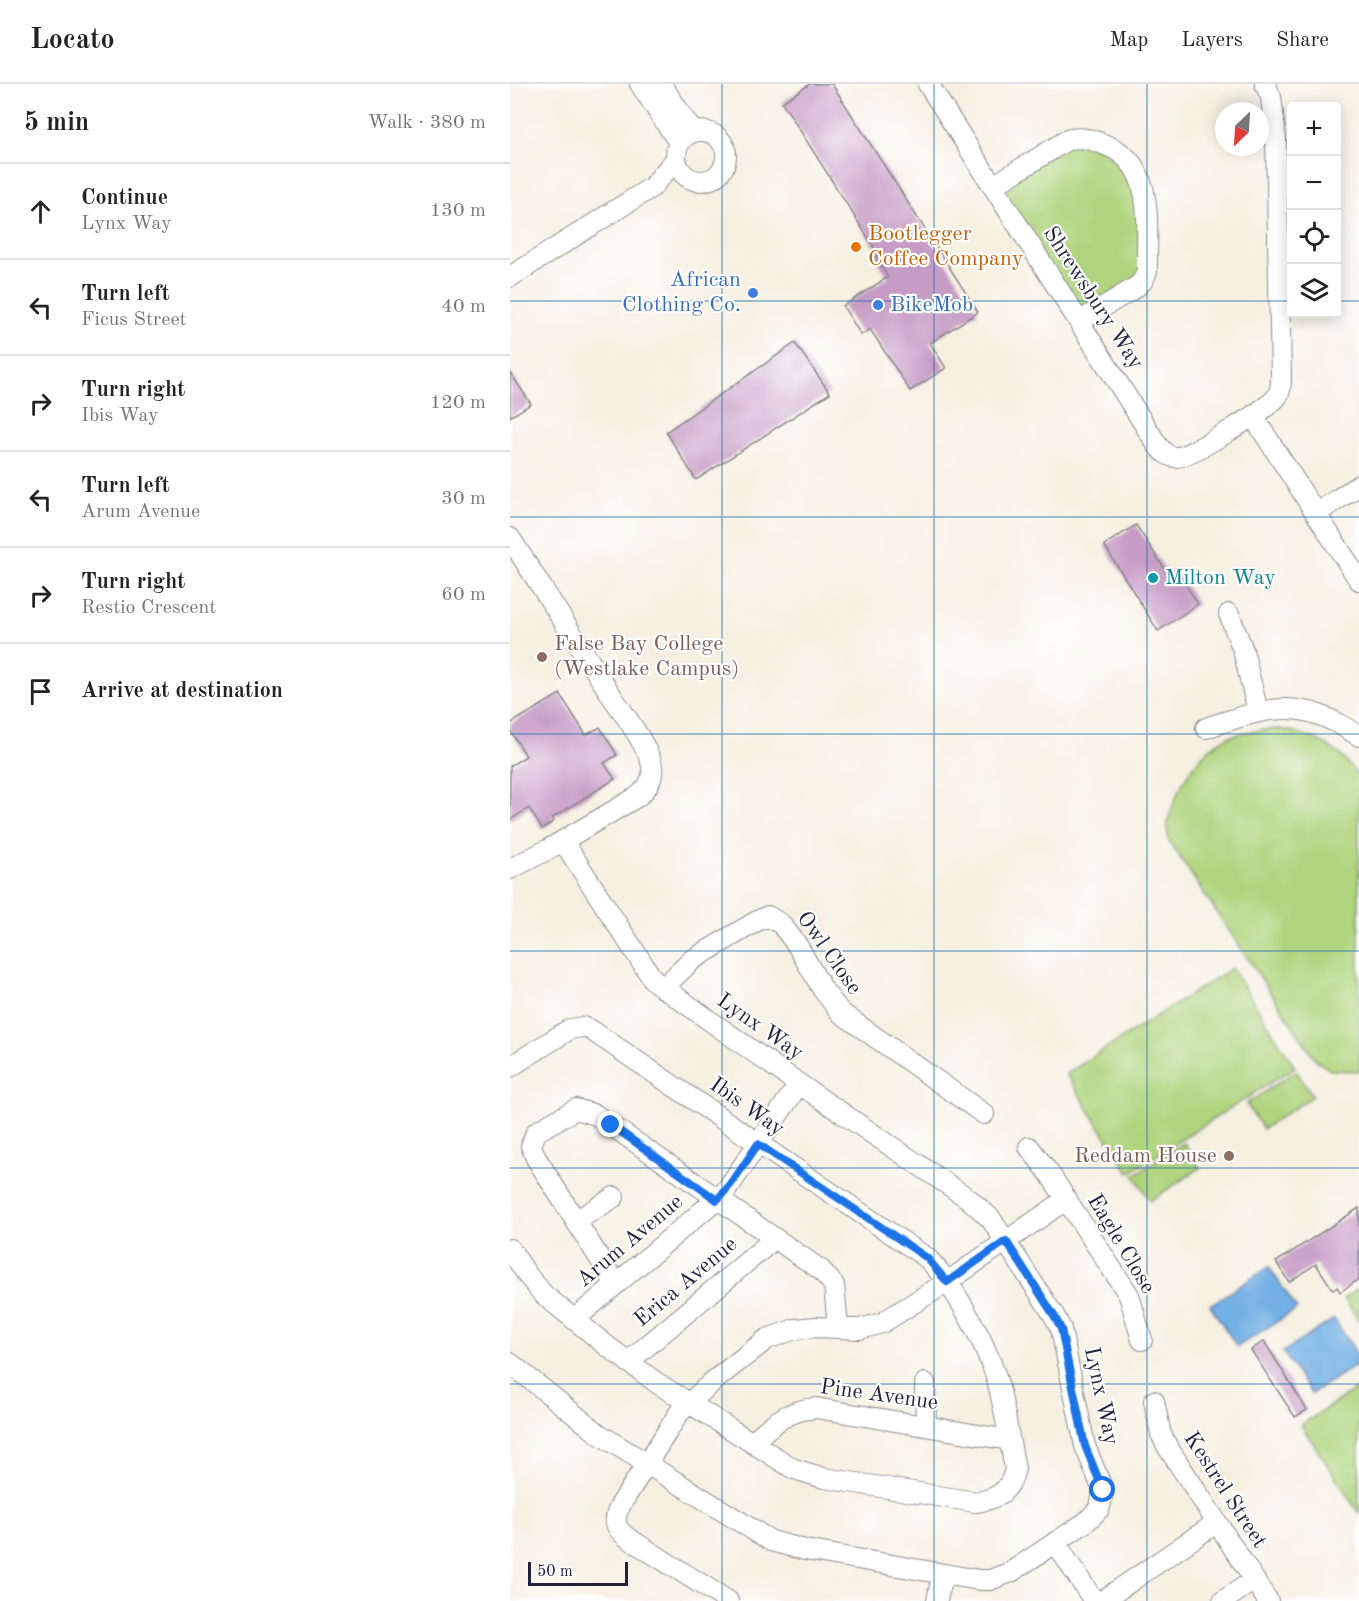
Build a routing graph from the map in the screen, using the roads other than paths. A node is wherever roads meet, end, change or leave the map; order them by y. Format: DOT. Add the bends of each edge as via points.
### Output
graph roads {
  1 [pos="640,84"];
  2 [pos="661,84"];
  3 [pos="928,84"];
  4 [pos="1265,84"];
  5 [pos="683,145"];
  6 [pos="693,180"];
  7 [pos="993,186"];
  8 [pos="652,187"];
  9 [pos="510,278"];
  10 [pos="1080,321"];
  11 [pos="1253,416"];
  12 [pos="1359,485"];
  13 [pos="1317,513"];
  14 [pos="510,538"];
  15 [pos="1359,580"];
  16 [pos="1229,614"];
  17 [pos="1258,712"];
  18 [pos="1206,728"];
  19 [pos="1359,736"];
  20 [pos="563,841"];
  21 [pos="510,869"];
  22 [pos="663,988"];
  23 [pos="510,1067"];
  24 [pos="799,1084"];
  25 [pos="984,1113"];
  26 [pos="758,1144"];
  27 [pos="1029,1147"];
  28 [pos="614,1197"];
  29 [pos="1067,1199"];
  30 [pos="717,1200"];
  31 [pos="576,1221"];
  32 [pos="774,1239"];
  33 [pos="1006,1241"];
  34 [pos="510,1249"];
  35 [pos="947,1282"];
  36 [pos="615,1283"];
  37 [pos="575,1319"];
  38 [pos="838,1328"];
  39 [pos="1142,1340"];
  40 [pos="628,1362"];
  41 [pos="510,1363"];
  42 [pos="926,1383"];
  43 [pos="1154,1401"];
  44 [pos="689,1404"];
  45 [pos="926,1426"];
  46 [pos="1009,1440"];
  47 [pos="752,1443"];
  48 [pos="646,1464"];
  49 [pos="1216,1523"];
  50 [pos="1055,1542"];
  51 [pos="942,1574"];
  52 [pos="1254,1580"];
  53 [pos="728,1601"];
  54 [pos="937,1601"];
  55 [pos="1094,1601"];
  56 [pos="1102,1601"];
  57 [pos="1223,1601"];
  58 [pos="1268,1601"];
  1 -- 5 [label="street"];
  2 -- 5 [label="street"];
  3 -- 7 [label="street, Shrewsbury Way"];
  4 -- 11 [label="street, Shrewsbury Way" via="1271,97 1276,139 1281,376 1277,397"];
  5 -- 6 [label="street" via="682,172"];
  5 -- 6 [label="street" via="705,131 718,137 727,155 716,176"];
  5 -- 8 [label="street"];
  6 -- 8 [label="street"];
  7 -- 10 [label="street, Shrewsbury Way"];
  7 -- 10 [label="street" via="1066,140 1080,137 1119,151 1138,174 1146,193 1145,276 1133,290"];
  8 -- 9 [label="street"];
  10 -- 11 [label="street, Shrewsbury Way" via="1158,446 1170,456 1187,455"];
  11 -- 13 [label="street"];
  12 -- 13 [label="street"];
  13 -- 15 [label="street"];
  14 -- 20 [label="street" via="652,763 652,779 644,791"];
  16 -- 17 [label="street" via="1243,650"];
  17 -- 18 [label="street"];
  17 -- 19 [label="street" via="1315,712"];
  20 -- 21 [label="street"];
  20 -- 22 [label="street, Lynx Way" via="646,971"];
  22 -- 24 [label="street, Lynx Way"];
  22 -- 25 [label="street, Owl Close" via="692,960 757,921 773,917 788,931 841,1013"];
  23 -- 26 [label="street, Ibis Way" via="570,1029 583,1027"];
  24 -- 26 [label="street, Arum Avenue"];
  24 -- 33 [label="street, Lynx Way" via="976,1204"];
  26 -- 30 [label="street, Arum Avenue"];
  26 -- 35 [label="street, Ibis Way" via="927,1258"];
  27 -- 29 [label="street, Eagle Close"];
  28 -- 31 [label="street"];
  29 -- 33 [label="street"];
  29 -- 39 [label="street, Eagle Close" via="1129,1295"];
  30 -- 31 [label="street" via="596,1115 576,1109 536,1132 531,1146"];
  30 -- 32 [label="street"];
  30 -- 36 [label="street, Arum Avenue"];
  31 -- 36 [label="street"];
  32 -- 38 [label="street" via="830,1278 836,1292"];
  32 -- 40 [label="street, Erica Avenue"];
  33 -- 35 [label="street"];
  33 -- 50 [label="street, Lynx Way" via="1061,1329 1085,1446 1103,1490 1094,1515"];
  34 -- 37 [label="street" via="537,1287"];
  35 -- 38 [label="street" via="882,1323 860,1329"];
  35 -- 46 [label="street, Ibis Way" via="993,1369"];
  36 -- 37 [label="street, Arum Avenue"];
  37 -- 40 [label="street"];
  38 -- 44 [label="street" via="795,1329 767,1339"];
  40 -- 44 [label="street"];
  41 -- 48 [label="street, Lynx Way" via="571,1413"];
  42 -- 45 [label="street"];
  43 -- 49 [label="street, Kestrel Street" via="1167,1446"];
  44 -- 47 [label="street, Ibis Way"];
  44 -- 48 [label="street"];
  45 -- 46 [label="street, Pine Avenue"];
  45 -- 47 [label="street, Pine Avenue" via="803,1409 784,1416"];
  46 -- 47 [label="street, Ibis Way" via="1015,1469 1007,1490 976,1502 810,1475"];
  48 -- 51 [label="street, Lynx Way" via="779,1544"];
  48 -- 53 [label="street" via="615,1515 618,1530"];
  49 -- 52 [label="street, Kestrel Street"];
  49 -- 56 [label="street"];
  50 -- 51 [label="street, Lynx Way" via="999,1578 979,1580"];
  50 -- 55 [label="street"];
  51 -- 54 [label="street"];
  52 -- 57 [label="street"];
  52 -- 58 [label="street, Kestrel Street"];
}
